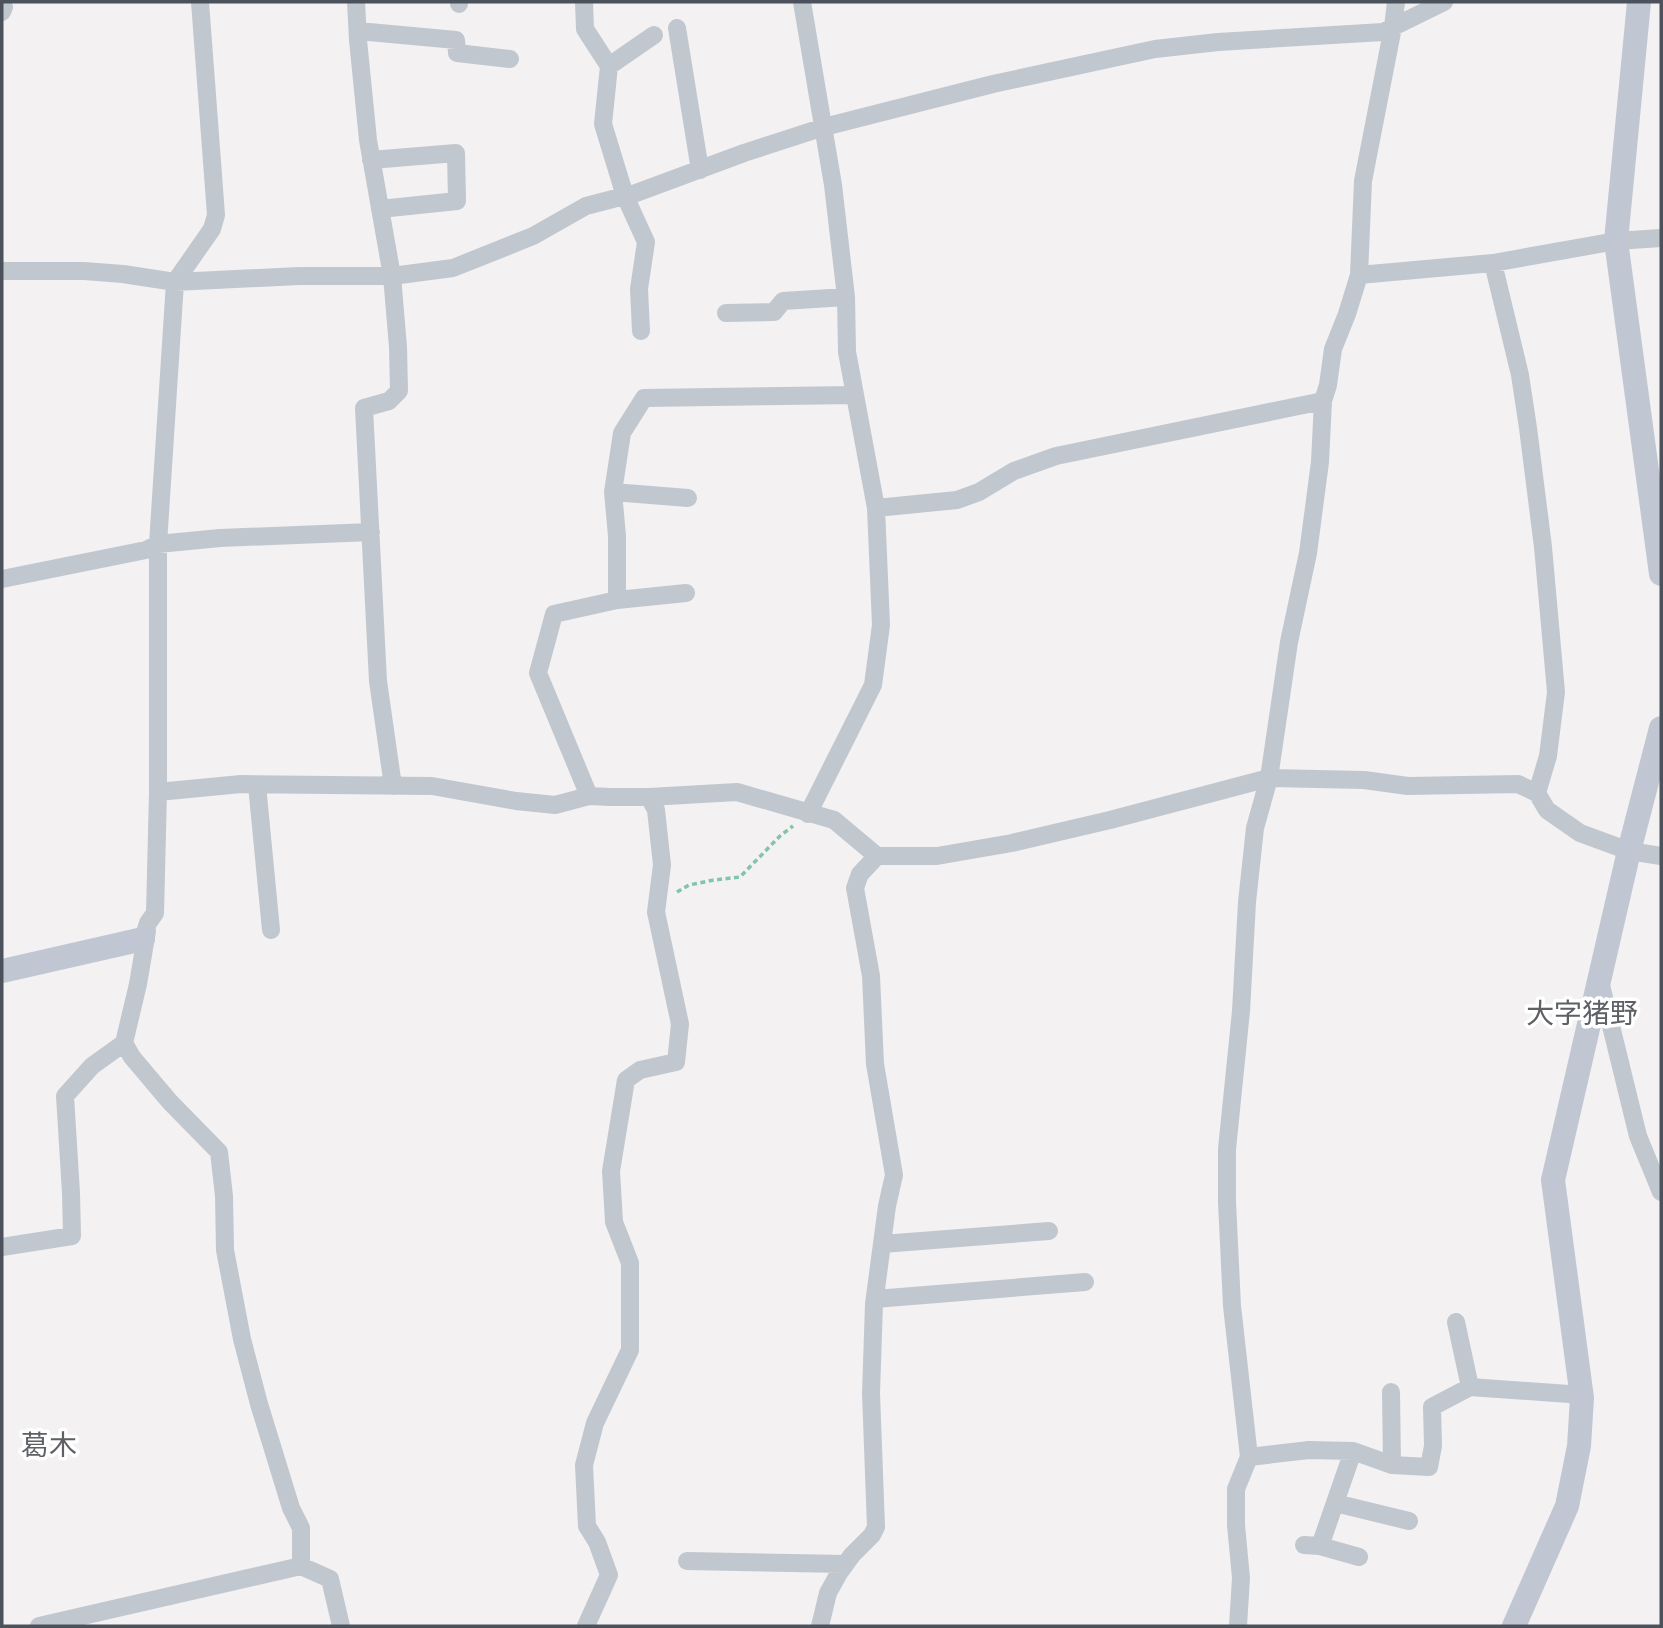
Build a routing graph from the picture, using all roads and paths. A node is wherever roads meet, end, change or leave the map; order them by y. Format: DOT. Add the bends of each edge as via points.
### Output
graph roads {
  1 [pos="2,2"];
  2 [pos="200,2"];
  3 [pos="356,2"];
  4 [pos="584,2"];
  5 [pos="802,2"];
  6 [pos="1396,2"];
  7 [pos="1444,2"];
  8 [pos="1639,2"];
  9 [pos="2,12"];
  10 [pos="1393,27"];
  11 [pos="677,28"];
  12 [pos="358,32"];
  13 [pos="654,36"];
  14 [pos="510,60"];
  15 [pos="609,66"];
  16 [pos="824,127"];
  17 [pos="371,160"];
  18 [pos="700,170"];
  19 [pos="625,196"];
  20 [pos="380,209"];
  21 [pos="1661,238"];
  22 [pos="1616,240"];
  23 [pos="1493,263"];
  24 [pos="2,271"];
  25 [pos="1359,275"];
  26 [pos="392,276"];
  27 [pos="175,282"];
  28 [pos="846,297"];
  29 [pos="726,313"];
  30 [pos="641,331"];
  31 [pos="855,395"];
  32 [pos="1323,401"];
  33 [pos="613,492"];
  34 [pos="688,498"];
  35 [pos="876,508"];
  36 [pos="371,532"];
  37 [pos="158,544"];
  38 [pos="1661,574"];
  39 [pos="2,579"];
  40 [pos="686,593"];
  41 [pos="617,600"];
  42 [pos="1661,727"];
  43 [pos="1269,778"];
  44 [pos="257,785"];
  45 [pos="393,786"];
  46 [pos="158,792"];
  47 [pos="1537,793"];
  48 [pos="589,796"];
  49 [pos="649,797"];
  50 [pos="808,814"];
  51 [pos="1629,851"];
  52 [pos="877,856"];
  53 [pos="1661,856"];
  54 [pos="657,901"];
  55 [pos="271,930"];
  56 [pos="146,931"];
  57 [pos="2,971"];
  58 [pos="1600,979"];
  59 [pos="124,1044"];
  60 [pos="1661,1192"];
  61 [pos="1049,1231"];
  62 [pos="882,1244"];
  63 [pos="2,1247"];
  64 [pos="1084,1282"];
  65 [pos="875,1299"];
  66 [pos="1456,1322"];
  67 [pos="1470,1387"];
  68 [pos="1391,1391"];
  69 [pos="1582,1398"];
  70 [pos="1353,1451"];
  71 [pos="1249,1457"];
  72 [pos="1392,1465"];
  73 [pos="1335,1503"];
  74 [pos="1409,1521"];
  75 [pos="1359,1557"];
  76 [pos="687,1561"];
  77 [pos="845,1564"];
  78 [pos="301,1566"];
  79 [pos="40,1626"];
  80 [pos="341,1626"];
  81 [pos="586,1626"];
  82 [pos="820,1626"];
  83 [pos="1238,1626"];
  84 [pos="1514,1626"];
  1 -- 9 [label="street"];
  2 -- 27 [label="street" via="216,215 212,229"];
  3 -- 12 [label="street"];
  4 -- 15 [label="street" via="585,29"];
  5 -- 16 [label="street"];
  6 -- 10 [label="street"];
  7 -- 10 [label="street"];
  8 -- 22 [label="street"];
  10 -- 16 [label="street" via="1383,32 1155,49"];
  10 -- 25 [label="street" via="1363,181"];
  11 -- 18 [label="street"];
  12 -- 14 [label="street" via="456,40 457,53"];
  12 -- 17 [label="street"];
  13 -- 15 [label="street"];
  15 -- 19 [label="street" via="603,124"];
  16 -- 18 [label="street"];
  16 -- 28 [label="street"];
  17 -- 20 [label="street"];
  17 -- 20 [label="street" via="456,153 457,201"];
  18 -- 19 [label="street"];
  19 -- 26 [label="street" via="586,206 533,236 453,268"];
  19 -- 30 [label="street" via="646,242 639,289"];
  20 -- 26 [label="street"];
  21 -- 22 [label="street"];
  22 -- 23 [label="street"];
  22 -- 38 [label="street"];
  23 -- 25 [label="street"];
  23 -- 47 [label="street" via="1528,428 1556,692 1548,756"];
  24 -- 27 [label="street" via="84,271"];
  25 -- 32 [label="street" via="1333,349"];
  26 -- 27 [label="street"];
  26 -- 36 [label="street" via="399,391 389,401 364,408"];
  27 -- 37 [label="street"];
  28 -- 29 [label="street" via="783,301 774,312"];
  28 -- 31 [label="street" via="847,352"];
  31 -- 33 [label="street" via="644,398 622,433"];
  31 -- 35 [label="street"];
  32 -- 35 [label="street" via="1056,456 957,500"];
  32 -- 43 [label="street" via="1308,554 1289,642"];
  33 -- 34 [label="street"];
  33 -- 41 [label="street"];
  35 -- 50 [label="street" via="881,625 873,685"];
  36 -- 37 [label="street"];
  36 -- 45 [label="street" via="378,681"];
  37 -- 39 [label="street"];
  37 -- 46 [label="street"];
  40 -- 41 [label="street"];
  41 -- 48 [label="street" via="554,614 538,673"];
  42 -- 51 [label="street"];
  43 -- 47 [label="street" via="1408,786 1518,784"];
  43 -- 52 [label="street" via="1012,843 937,856"];
  43 -- 71 [label="street" via="1255,828 1227,1149 1232,1306"];
  44 -- 45 [label="street"];
  44 -- 46 [label="street"];
  44 -- 55 [label="street"];
  45 -- 48 [label="street" via="432,786 555,805"];
  46 -- 56 [label="street" via="155,913"];
  47 -- 51 [label="street" via="1547,810 1580,833"];
  48 -- 49 [label="street"];
  49 -- 50 [label="street" via="737,792"];
  49 -- 54 [label="street" via="656,810 662,865"];
  50 -- 52 [label="street" via="834,820"];
  50 -- 54 [label="path" via="740,877 689,886"];
  51 -- 53 [label="street"];
  51 -- 58 [label="street"];
  52 -- 62 [label="street" via="860,874 855,888 871,976 875,1064 894,1175"];
  54 -- 81 [label="street" via="680,1024 676,1062 640,1070 626,1080 611,1171 614,1222 630,1263 630,1350 595,1423 584,1465 587,1526 609,1575"];
  56 -- 57 [label="street"];
  56 -- 59 [label="street"];
  58 -- 60 [label="street" via="1638,1136"];
  58 -- 69 [label="street" via="1553,1180"];
  59 -- 63 [label="street" via="92,1066 65,1096 72,1236"];
  59 -- 78 [label="street" via="170,1102 219,1152 225,1250 242,1339 291,1508 301,1528"];
  61 -- 62 [label="street"];
  62 -- 65 [label="street"];
  64 -- 65 [label="street"];
  65 -- 77 [label="street" via="871,1393 876,1527"];
  66 -- 67 [label="street"];
  67 -- 69 [label="street"];
  67 -- 72 [label="street" via="1432,1407 1429,1467"];
  68 -- 72 [label="street"];
  69 -- 84 [label="street" via="1579,1446 1567,1506"];
  70 -- 71 [label="street" via="1309,1450"];
  70 -- 72 [label="street"];
  70 -- 73 [label="street"];
  71 -- 83 [label="street" via="1236,1489 1241,1578"];
  73 -- 74 [label="street"];
  73 -- 75 [label="street" via="1312,1546"];
  76 -- 77 [label="street"];
  77 -- 82 [label="street" via="828,1592"];
  78 -- 79 [label="street"];
  78 -- 80 [label="street" via="330,1579"];
}
